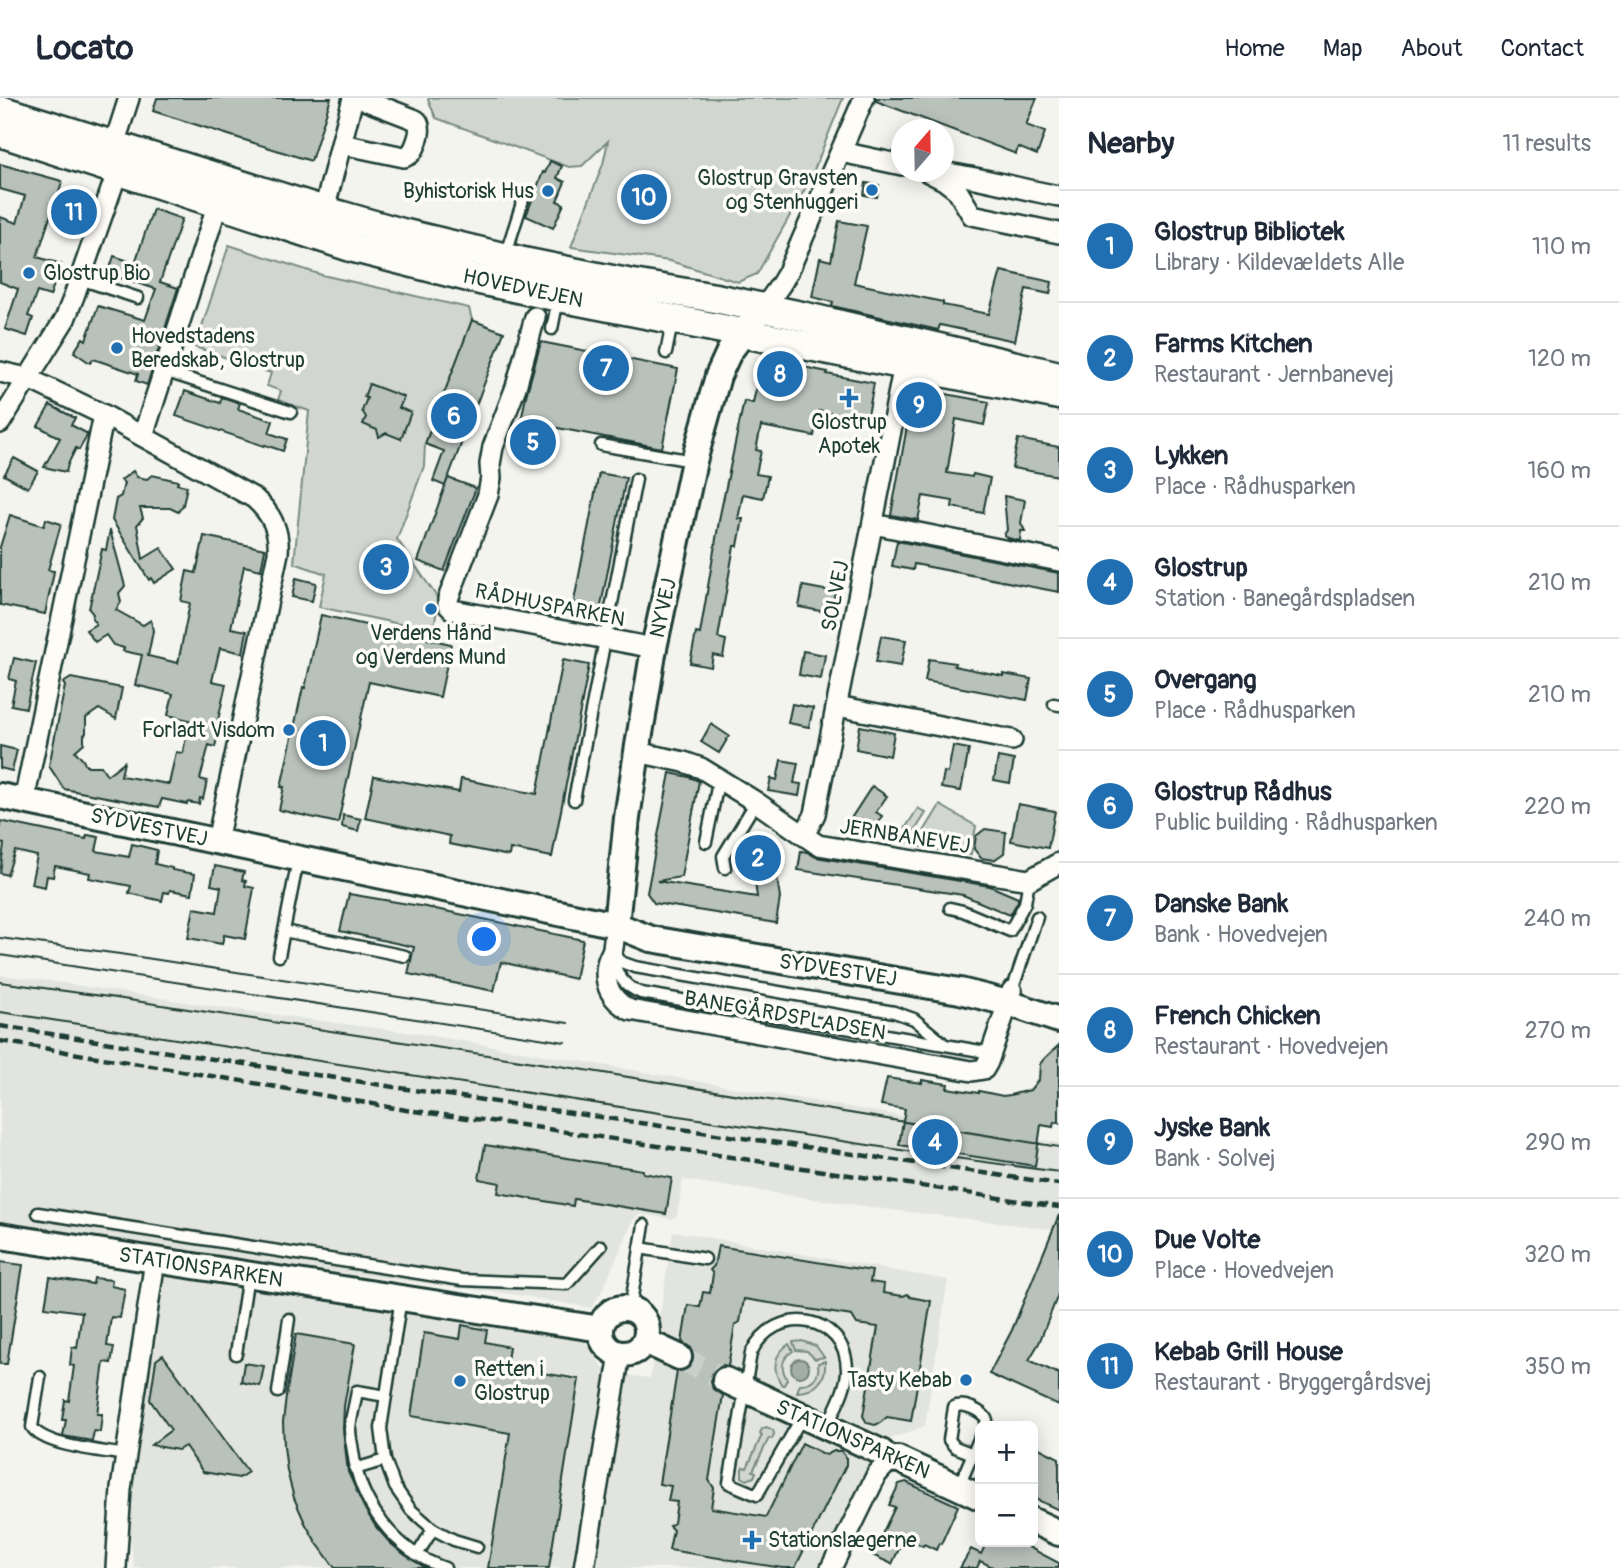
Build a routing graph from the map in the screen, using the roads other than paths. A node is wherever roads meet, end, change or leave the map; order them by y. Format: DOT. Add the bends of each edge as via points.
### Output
graph roads {
  1 [pos="129,98"];
  2 [pos="353,98"];
  3 [pos="359,98"];
  4 [pos="864,98"];
  5 [pos="0,110"];
  6 [pos="0,132"];
  7 [pos="342,144"];
  8 [pos="841,152"];
  9 [pos="116,158"];
  10 [pos="891,163"];
  11 [pos="954,174"];
  12 [pos="946,182"];
  13 [pos="996,184"];
  14 [pos="1059,195"];
  15 [pos="523,200"];
  16 [pos="218,203"];
  17 [pos="966,206"];
  18 [pos="321,223"];
  19 [pos="1059,233"];
  20 [pos="504,257"];
  21 [pos="80,279"];
  22 [pos="559,297"];
  23 [pos="138,298"];
  24 [pos="764,309"];
  25 [pos="536,317"];
  26 [pos="673,319"];
  27 [pos="552,329"];
  28 [pos="742,333"];
  29 [pos="666,353"];
  30 [pos="904,365"];
  31 [pos="164,371"];
  32 [pos="0,372"];
  33 [pos="1059,376"];
  34 [pos="27,378"];
  35 [pos="1059,396"];
  36 [pos="291,412"];
  37 [pos="104,415"];
  38 [pos="0,423"];
  39 [pos="143,436"];
  40 [pos="601,445"];
  41 [pos="694,461"];
  42 [pos="636,479"];
  43 [pos="873,524"];
  44 [pos="1059,561"];
  45 [pos="605,639"];
  46 [pos="654,648"];
  47 [pos="837,706"];
  48 [pos="1012,740"];
  49 [pos="637,752"];
  50 [pos="719,778"];
  51 [pos="0,796"];
  52 [pos="574,800"];
  53 [pos="24,801"];
  54 [pos="756,802"];
  55 [pos="804,834"];
  56 [pos="217,841"];
  57 [pos="706,842"];
  58 [pos="298,858"];
  59 [pos="1059,863"];
  60 [pos="725,868"];
  61 [pos="1030,880"];
  62 [pos="950,908"];
  63 [pos="1037,917"];
  64 [pos="616,925"];
  65 [pos="284,930"];
  66 [pos="612,951"];
  67 [pos="279,956"];
  68 [pos="405,956"];
  69 [pos="1010,997"];
  70 [pos="1059,1006"];
  71 [pos="1059,1020"];
  72 [pos="946,1044"];
  73 [pos="992,1053"];
  74 [pos="38,1213"];
  75 [pos="644,1225"];
  76 [pos="0,1236"];
  77 [pos="601,1246"];
  78 [pos="640,1248"];
  79 [pos="705,1259"];
  80 [pos="155,1260"];
  81 [pos="248,1274"];
  82 [pos="401,1298"];
  83 [pos="630,1309"];
  84 [pos="289,1319"];
  85 [pos="601,1329"];
  86 [pos="645,1341"];
  87 [pos="236,1354"];
  88 [pos="620,1354"];
  89 [pos="680,1357"];
  90 [pos="40,1377"];
  91 [pos="736,1385"];
  92 [pos="278,1392"];
  93 [pos="386,1396"];
  94 [pos="802,1416"];
  95 [pos="987,1421"];
  96 [pos="827,1427"];
  97 [pos="975,1448"];
  98 [pos="972,1454"];
  99 [pos="126,1455"];
  100 [pos="385,1460"];
  101 [pos="890,1460"];
  102 [pos="355,1469"];
  103 [pos="970,1492"];
  104 [pos="1038,1523"];
  105 [pos="433,1529"];
  106 [pos="1059,1533"];
  107 [pos="477,1547"];
  108 [pos="417,1555"];
  109 [pos="116,1568"];
  110 [pos="445,1568"];
  111 [pos="584,1568"];
  112 [pos="831,1568"];
  1 -- 9 [label="street"];
  2 -- 7 [label="street"];
  3 -- 7 [label="street" via="416,121 419,132 412,152 399,157"];
  4 -- 8 [label="street"];
  5 -- 9 [label="main road, HOVEDVEJEN"];
  6 -- 9 [label="main road, HOVEDVEJEN"];
  7 -- 18 [label="street"];
  8 -- 10 [label="street"];
  8 -- 24 [label="street" via="788,272"];
  9 -- 16 [label="main road, HOVEDVEJEN"];
  9 -- 18 [label="main road, HOVEDVEJEN"];
  9 -- 21 [label="street"];
  11 -- 13 [label="street"];
  12 -- 17 [label="street"];
  13 -- 14 [label="street"];
  13 -- 17 [label="street" via="975,188"];
  15 -- 20 [label="lane"];
  16 -- 18 [label="main road, HOVEDVEJEN"];
  16 -- 31 [label="street"];
  17 -- 19 [label="street" via="972,215"];
  18 -- 20 [label="main road, HOVEDVEJEN" via="402,233"];
  18 -- 22 [label="main road, HOVEDVEJEN" via="392,258"];
  20 -- 24 [label="main road, HOVEDVEJEN"];
  21 -- 23 [label="lane"];
  21 -- 34 [label="street" via="65,318"];
  22 -- 26 [label="main road, HOVEDVEJEN"];
  22 -- 27 [label="lane"];
  24 -- 28 [label="street, NYVEJ"];
  24 -- 33 [label="main road, HOVEDVEJEN"];
  25 -- 45 [label="street, RÅDHUSPARKEN" via="493,447 488,495 447,602 453,610"];
  26 -- 28 [label="main road, HOVEDVEJEN"];
  26 -- 29 [label="lane"];
  28 -- 30 [label="main road, HOVEDVEJEN"];
  28 -- 41 [label="street, NYVEJ" via="718,376"];
  30 -- 35 [label="main road, HOVEDVEJEN"];
  30 -- 43 [label="street, SOLVEJ"];
  31 -- 36 [label="lane"];
  31 -- 39 [label="street"];
  32 -- 34 [label="street"];
  34 -- 37 [label="street"];
  34 -- 38 [label="street"];
  37 -- 39 [label="street"];
  37 -- 53 [label="street"];
  39 -- 56 [label="street" via="254,498 277,530 278,553"];
  40 -- 41 [label="lane"];
  41 -- 46 [label="street, NYVEJ"];
  42 -- 45 [label="lane"];
  43 -- 44 [label="street"];
  43 -- 47 [label="street, SOLVEJ"];
  45 -- 46 [label="street, RÅDHUSPARKEN"];
  45 -- 52 [label="lane"];
  46 -- 49 [label="street, NYVEJ"];
  47 -- 48 [label="street"];
  47 -- 55 [label="street, SOLVEJ" via="815,814"];
  49 -- 50 [label="street, JERNBANEVEJ" via="694,764"];
  49 -- 64 [label="street, NYVEJ"];
  50 -- 54 [label="street, JERNBANEVEJ"];
  50 -- 57 [label="lane"];
  51 -- 53 [label="street, SYDVESTVEJ"];
  53 -- 56 [label="street, SYDVESTVEJ"];
  54 -- 55 [label="street, JERNBANEVEJ"];
  54 -- 60 [label="lane" via="723,856"];
  55 -- 61 [label="street, JERNBANEVEJ" via="818,845"];
  56 -- 58 [label="street, SYDVESTVEJ"];
  58 -- 64 [label="street, SYDVESTVEJ"];
  58 -- 65 [label="lane"];
  59 -- 61 [label="street"];
  61 -- 62 [label="lane" via="1025,903 1010,931"];
  63 -- 69 [label="lane"];
  64 -- 66 [label="street, BANEGÅRDSPLADSEN"];
  64 -- 69 [label="street, SYDVESTVEJ" via="653,925 780,944 974,980"];
  65 -- 67 [label="lane"];
  65 -- 68 [label="lane"];
  66 -- 72 [label="lane, BANEGÅRDSPLADSEN" via="621,962 635,967 894,1012 924,1025"];
  66 -- 72 [label="lane, BANEGÅRDSPLADSEN" via="622,981 641,993"];
  66 -- 73 [label="street, BANEGÅRDSPLADSEN" via="607,964 609,990 614,1000 630,1010 972,1071 984,1069"];
  69 -- 70 [label="street, SYDVESTVEJ"];
  69 -- 71 [label="street, SYDVESTVEJ"];
  69 -- 73 [label="street"];
  72 -- 73 [label="lane, BANEGÅRDSPLADSEN"];
  74 -- 77 [label="lane" via="463,1280 567,1284"];
  75 -- 78 [label="lane"];
  76 -- 80 [label="street, STATIONSPARKEN"];
  78 -- 79 [label="lane"];
  78 -- 83 [label="lane"];
  80 -- 81 [label="street, STATIONSPARKEN"];
  80 -- 99 [label="street"];
  81 -- 82 [label="street, STATIONSPARKEN"];
  81 -- 87 [label="lane"];
  82 -- 85 [label="street, STATIONSPARKEN"];
  82 -- 93 [label="lane"];
  83 -- 85 [label="street" via="614,1310"];
  83 -- 86 [label="street" via="647,1325"];
  84 -- 92 [label="lane"];
  85 -- 88 [label="street" via="606,1345"];
  86 -- 88 [label="street" via="635,1352"];
  86 -- 89 [label="street"];
  88 -- 111 [label="street"];
  90 -- 99 [label="lane" via="32,1427 36,1433 57,1443"];
  91 -- 94 [label="street, STATIONSPARKEN"];
  91 -- 94 [label="lane" via="729,1483 757,1495"];
  91 -- 96 [label="lane" via="761,1336 786,1322 815,1324 838,1341 846,1358 844,1387"];
  93 -- 100 [label="lane" via="381,1428"];
  93 -- 102 [label="lane" via="356,1391 350,1430"];
  94 -- 96 [label="street, STATIONSPARKEN"];
  95 -- 98 [label="lane" via="983,1414 963,1405 954,1407 949,1440"];
  96 -- 101 [label="street, STATIONSPARKEN"];
  97 -- 98 [label="lane"];
  98 -- 103 [label="lane"];
  99 -- 109 [label="street"];
  100 -- 102 [label="lane"];
  100 -- 105 [label="lane" via="395,1487 411,1510"];
  101 -- 103 [label="street, STATIONSPARKEN" via="898,1459"];
  101 -- 112 [label="street" via="877,1474"];
  102 -- 108 [label="lane" via="378,1518"];
  104 -- 106 [label="street"];
  105 -- 107 [label="lane"];
  105 -- 108 [label="lane"];
  108 -- 110 [label="lane"];
}
